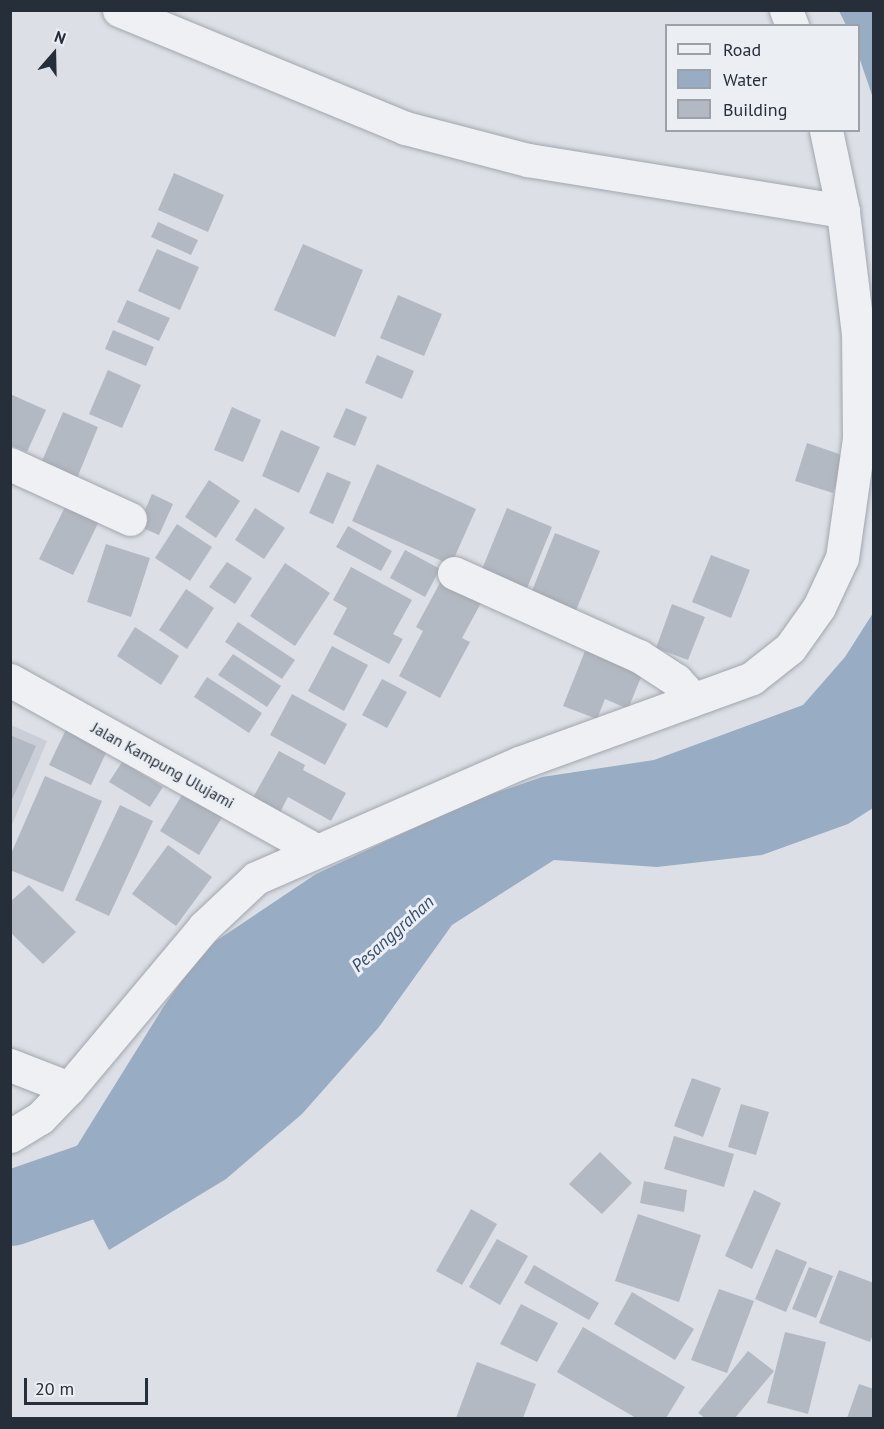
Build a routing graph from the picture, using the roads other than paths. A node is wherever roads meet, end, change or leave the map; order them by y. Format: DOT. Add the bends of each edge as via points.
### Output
graph roads {
  1 [pos="119,10"];
  2 [pos="826,132"];
  3 [pos="843,211"];
  4 [pos="10,464"];
  5 [pos="130,519"];
  6 [pos="454,573"];
  7 [pos="10,680"];
  8 [pos="692,698"];
  9 [pos="315,850"];
  10 [pos="10,1065"];
  11 [pos="69,1088"];
  12 [pos="10,1136"];
  1 -- 3 [label="street" via="405,128 528,160"];
  2 -- 3 [label="street"];
  3 -- 8 [label="street" via="858,334 859,439 842,558 819,607 790,648 752,678"];
  4 -- 5 [label="street"];
  6 -- 8 [label="street" via="639,656 676,680"];
  7 -- 9 [label="street, Jalan Kampung Ulujami"];
  8 -- 9 [label="street" via="519,763"];
  9 -- 11 [label="street" via="256,878 204,927"];
  10 -- 11 [label="street"];
  11 -- 12 [label="street" via="40,1118"];
}
